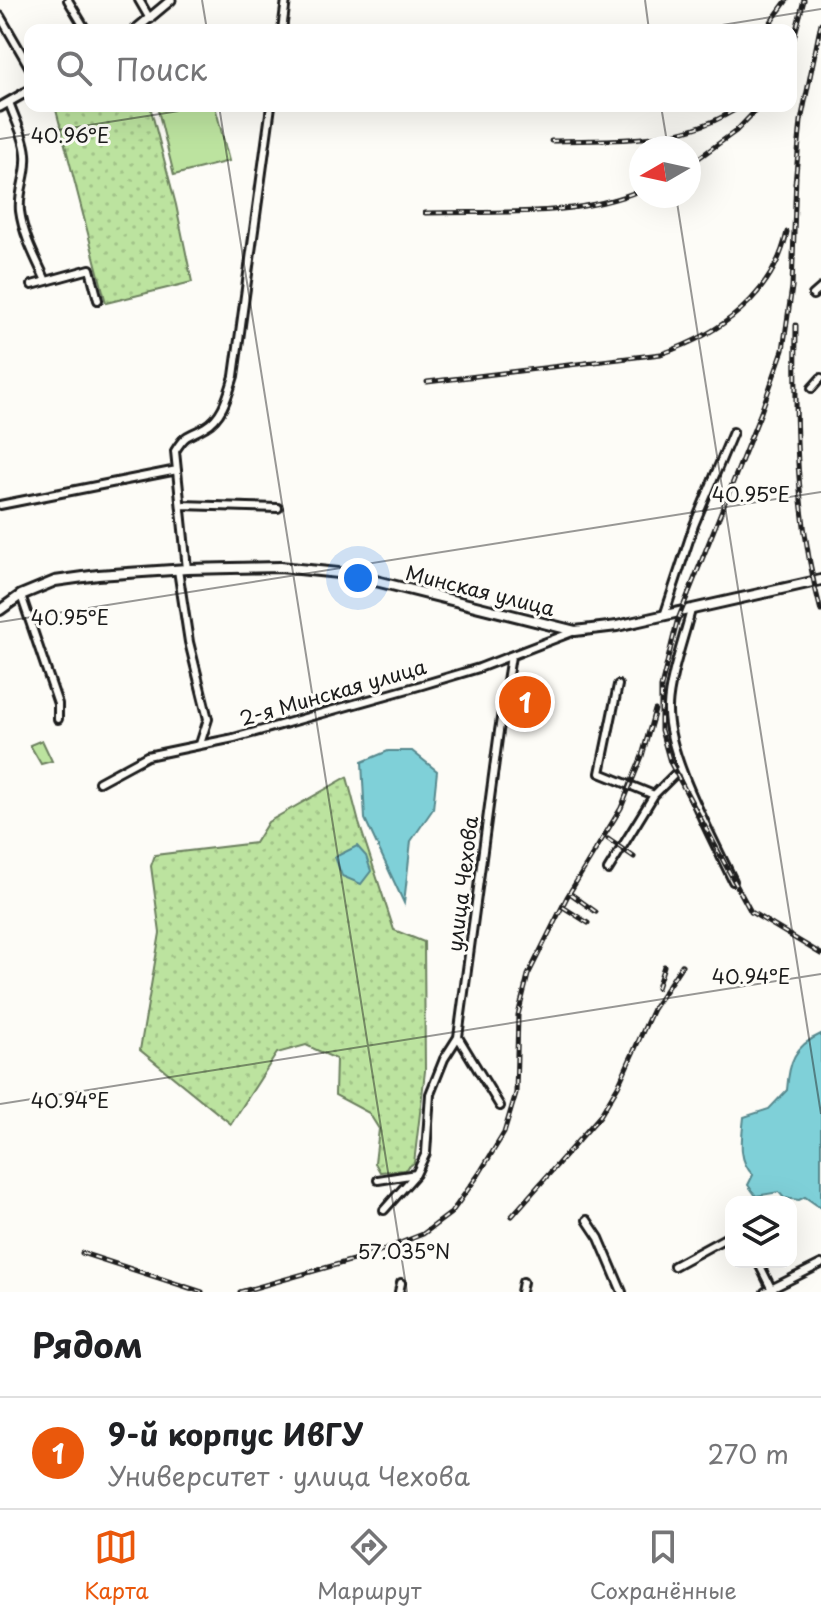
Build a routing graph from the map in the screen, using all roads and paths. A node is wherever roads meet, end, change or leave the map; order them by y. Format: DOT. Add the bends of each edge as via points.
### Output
graph roads {
  1 [pos="68,0"];
  2 [pos="139,0"];
  3 [pos="171,0"];
  4 [pos="286,0"];
  5 [pos="0,16"];
  6 [pos="150,19"];
  7 [pos="82,24"];
  8 [pos="143,24"];
  9 [pos="283,24"];
  10 [pos="24,58"];
  11 [pos="24,93"];
  12 [pos="9,102"];
  13 [pos="0,107"];
  14 [pos="270,112"];
  15 [pos="46,281"];
  16 [pos="32,285"];
  17 [pos="821,288"];
  18 [pos="813,295"];
  19 [pos="98,300"];
  20 [pos="821,378"];
  21 [pos="812,388"];
  22 [pos="733,432"];
  23 [pos="177,470"];
  24 [pos="0,505"];
  25 [pos="181,505"];
  26 [pos="278,508"];
  27 [pos="182,569"];
  28 [pos="817,581"];
  29 [pos="21,595"];
  30 [pos="0,610"];
  31 [pos="691,610"];
  32 [pos="664,616"];
  33 [pos="575,631"];
  34 [pos="511,656"];
  35 [pos="618,685"];
  36 [pos="58,719"];
  37 [pos="200,744"];
  38 [pos="681,768"];
  39 [pos="99,782"];
  40 [pos="654,795"];
  41 [pos="608,870"];
  42 [pos="733,881"];
  43 [pos="458,1037"];
  44 [pos="500,1106"];
  45 [pos="416,1174"];
  46 [pos="378,1180"];
  47 [pos="384,1210"];
  48 [pos="587,1220"];
  49 [pos="725,1238"];
  50 [pos="821,1264"];
  51 [pos="674,1266"];
  52 [pos="760,1268"];
  53 [pos="523,1282"];
  54 [pos="401,1283"];
  55 [pos="770,1291"];
  56 [pos="399,1292"];
  57 [pos="521,1292"];
  58 [pos="622,1292"];
  1 -- 7 [label="street"];
  2 -- 6 [label="street"];
  3 -- 6 [label="street"];
  4 -- 9 [label="street"];
  5 -- 10 [label="street"];
  6 -- 8 [label="street"];
  11 -- 12 [label="street"];
  12 -- 13 [label="street"];
  12 -- 15 [label="street" via="26,152 20,211"];
  14 -- 23 [label="street" via="234,376 217,418 185,435 175,451"];
  15 -- 16 [label="street"];
  15 -- 19 [label="street" via="90,269"];
  17 -- 18 [label="street"];
  20 -- 21 [label="street"];
  22 -- 32 [label="street"];
  23 -- 24 [label="street"];
  23 -- 25 [label="street"];
  25 -- 26 [label="street"];
  25 -- 27 [label="street"];
  27 -- 29 [label="main road, Минская улица" via="55,581"];
  27 -- 33 [label="main road, Минская улица" via="280,567 348,574"];
  27 -- 37 [label="street" via="189,642 208,719"];
  28 -- 31 [label="main road, Минская улица"];
  29 -- 30 [label="main road, Минская улица"];
  29 -- 36 [label="street" via="58,704"];
  31 -- 32 [label="main road, Минская улица"];
  31 -- 38 [label="street" via="668,705 669,734"];
  32 -- 33 [label="main road, Минская улица"];
  33 -- 34 [label="street, 2-я Минская улица"];
  34 -- 37 [label="street, 2-я Минская улица"];
  34 -- 43 [label="street, улица Чехова"];
  35 -- 40 [label="street" via="600,773"];
  37 -- 39 [label="street, 2-я Минская улица" via="147,756"];
  38 -- 40 [label="street"];
  38 -- 42 [label="street"];
  40 -- 41 [label="street"];
  43 -- 44 [label="street"];
  43 -- 45 [label="street" via="430,1094 426,1153"];
  45 -- 46 [label="street"];
  45 -- 47 [label="street"];
  48 -- 58 [label="street"];
  49 -- 51 [label="street"];
  50 -- 55 [label="street"];
  52 -- 55 [label="street"];
  53 -- 57 [label="street"];
  54 -- 56 [label="street"];
}
